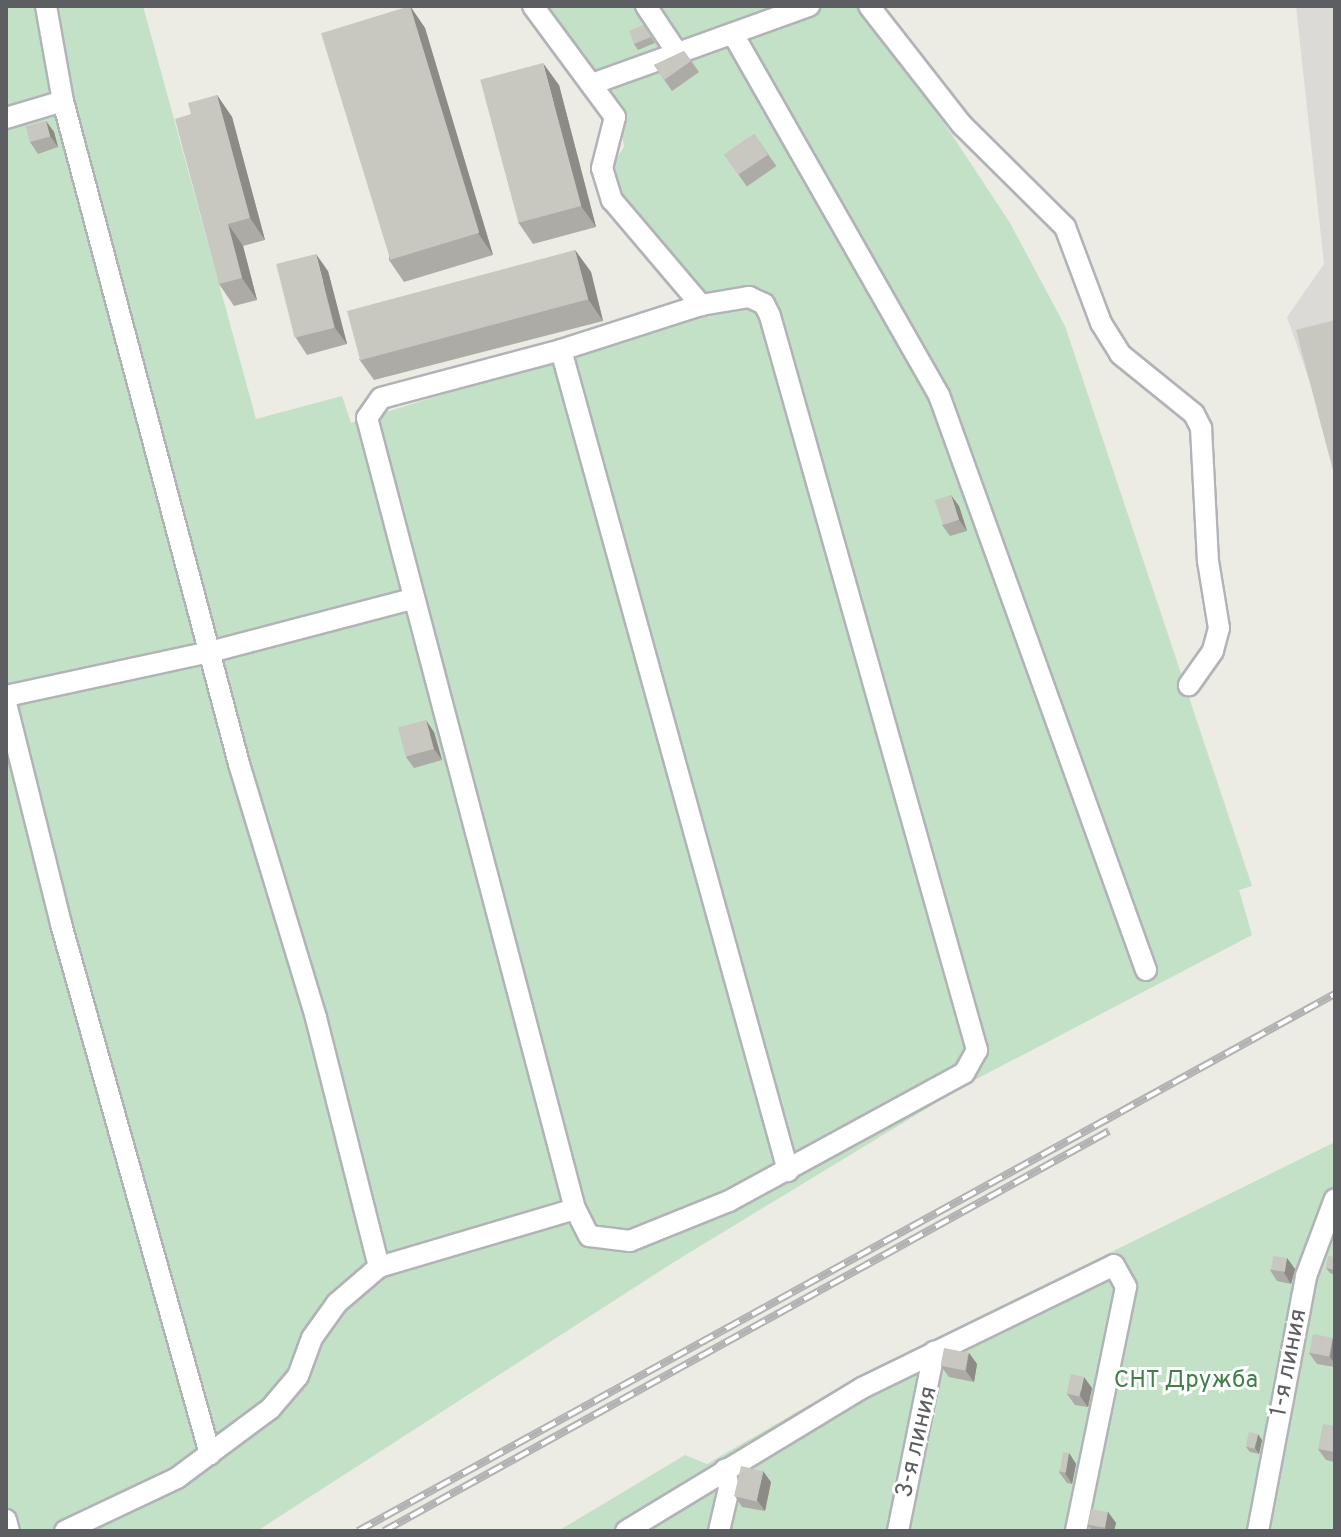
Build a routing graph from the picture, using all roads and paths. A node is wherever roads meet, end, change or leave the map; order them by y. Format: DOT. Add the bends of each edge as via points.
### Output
graph roads {
  1 [pos="46,6"];
  2 [pos="533,6"];
  3 [pos="646,6"];
  4 [pos="809,6"];
  5 [pos="869,6"];
  6 [pos="776,11"];
  7 [pos="733,34"];
  8 [pos="678,54"];
  9 [pos="592,84"];
  10 [pos="63,101"];
  11 [pos="6,118"];
  12 [pos="701,305"];
  13 [pos="561,350"];
  14 [pos="412,599"];
  15 [pos="210,652"];
  16 [pos="1189,685"];
  17 [pos="6,696"];
  18 [pos="6,703"];
  19 [pos="1146,970"];
  20 [pos="788,1171"];
  21 [pos="1335,1199"];
  22 [pos="575,1209"];
  23 [pos="379,1267"];
  24 [pos="934,1352"];
  25 [pos="210,1454"];
  26 [pos="725,1469"];
  27 [pos="6,1520"];
  28 [pos="9,1531"];
  29 [pos="65,1531"];
  30 [pos="626,1531"];
  31 [pos="719,1531"];
  32 [pos="898,1531"];
  33 [pos="1076,1531"];
  34 [pos="1258,1531"];
  1 -- 10 [label="street"];
  2 -- 9 [label="street"];
  3 -- 8 [label="street"];
  4 -- 6 [label="street"];
  5 -- 16 [label="street" via="962,125 1065,227 1101,323 1120,354 1186,407 1201,428 1208,561 1219,628 1213,651"];
  6 -- 7 [label="street"];
  7 -- 8 [label="street"];
  7 -- 19 [label="street" via="939,395"];
  8 -- 9 [label="street"];
  9 -- 12 [label="street" via="616,124 605,152 605,185"];
  10 -- 11 [label="street"];
  10 -- 15 [label="street"];
  12 -- 13 [label="street"];
  12 -- 20 [label="street" via="749,297 764,304 770,316 977,1050 964,1073"];
  13 -- 14 [label="street" via="381,398 371,406 369,434"];
  13 -- 20 [label="street"];
  14 -- 15 [label="street"];
  14 -- 22 [label="street"];
  15 -- 17 [label="street"];
  15 -- 23 [label="street" via="316,1018"];
  18 -- 25 [label="street" via="61,924"];
  20 -- 22 [label="street" via="630,1241 589,1236"];
  21 -- 34 [label="street, 1-я линия" via="1306,1276"];
  22 -- 23 [label="street"];
  23 -- 25 [label="street" via="337,1303 312,1338 298,1376 270,1409"];
  24 -- 26 [label="street"];
  24 -- 32 [label="street, 3-я линия"];
  24 -- 33 [label="street" via="1105,1266 1122,1272 1126,1287"];
  25 -- 29 [label="street" via="177,1478"];
  26 -- 30 [label="street"];
  26 -- 31 [label="street" via="729,1488"];
  27 -- 28 [label="street"];
}
